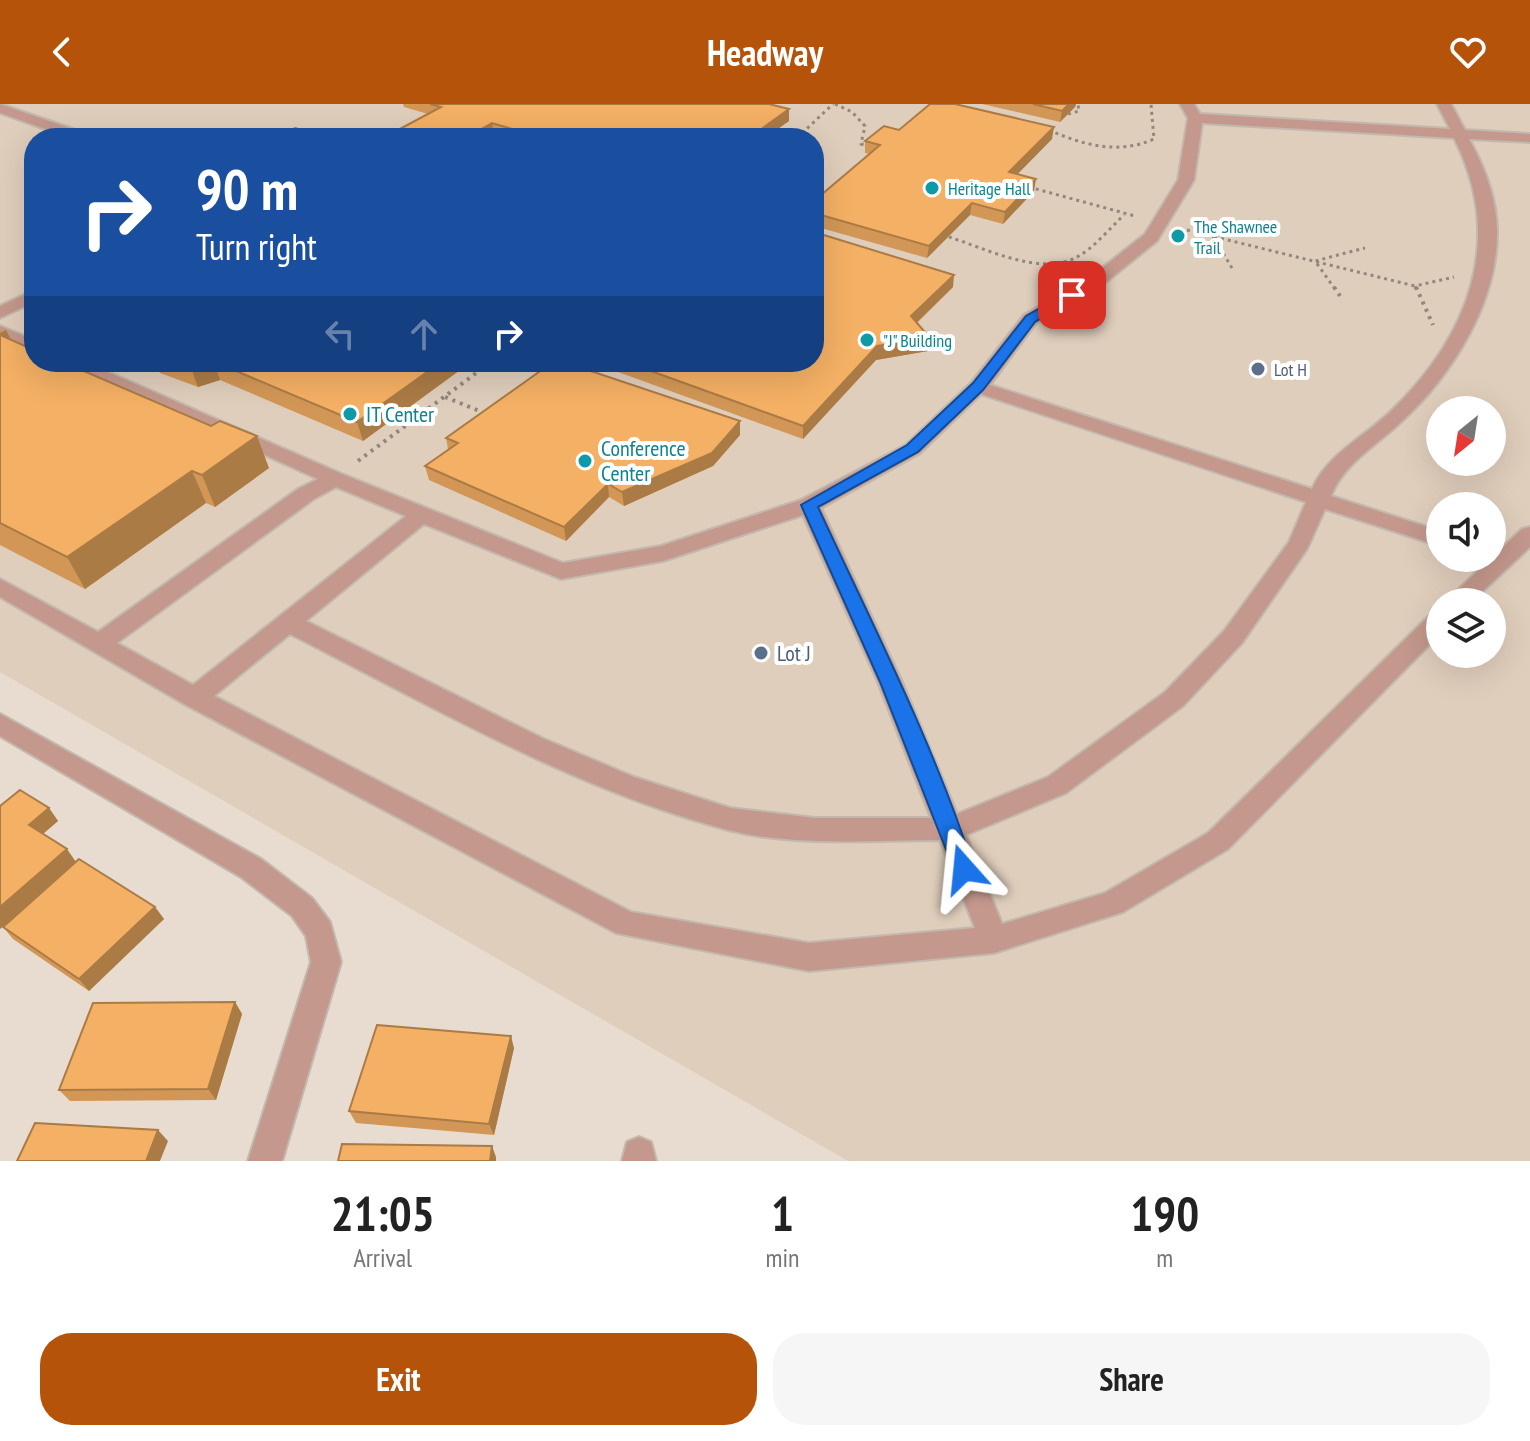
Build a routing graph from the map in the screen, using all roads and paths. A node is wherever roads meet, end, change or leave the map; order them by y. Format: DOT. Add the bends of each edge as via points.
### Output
graph roads {
  1 [pos="834,104"];
  2 [pos="1078,104"];
  3 [pos="1151,104"];
  4 [pos="1444,104"];
  5 [pos="0,108"];
  6 [pos="1191,111"];
  7 [pos="1068,114"];
  8 [pos="57,128"];
  9 [pos="810,128"];
  10 [pos="1044,128"];
  11 [pos="1460,134"];
  12 [pos="1530,138"];
  13 [pos="872,147"];
  14 [pos="1024,185"];
  15 [pos="1125,214"];
  16 [pos="1260,221"];
  17 [pos="1160,223"];
  18 [pos="1213,236"];
  19 [pos="949,237"];
  20 [pos="1365,248"];
  21 [pos="1315,261"];
  22 [pos="1232,268"];
  23 [pos="1465,274"];
  24 [pos="1415,286"];
  25 [pos="1340,296"];
  26 [pos="24,300"];
  27 [pos="0,313"];
  28 [pos="1433,325"];
  29 [pos="0,332"];
  30 [pos="24,343"];
  31 [pos="92,372"];
  32 [pos="478,372"];
  33 [pos="978,387"];
  34 [pos="444,397"];
  35 [pos="496,418"];
  36 [pos="335,479"];
  37 [pos="1318,499"];
  38 [pos="809,505"];
  39 [pos="422,514"];
  40 [pos="1426,534"];
  41 [pos="1530,534"];
  42 [pos="1506,551"];
  43 [pos="1483,572"];
  44 [pos="0,587"];
  45 [pos="1469,588"];
  46 [pos="287,622"];
  47 [pos="1426,633"];
  48 [pos="100,643"];
  49 [pos="195,698"];
  50 [pos="0,724"];
  51 [pos="951,829"];
  52 [pos="994,940"];
  53 [pos="265,1161"];
  1 -- 9 [label="path"];
  1 -- 13 [label="path" via="860,119 865,126 861,144"];
  2 -- 7 [label="path" via="1079,111"];
  3 -- 10 [label="path" via="1154,139 1145,144 1095,146"];
  4 -- 11 [label="lane"];
  5 -- 8 [label="lane"];
  6 -- 11 [label="lane"];
  6 -- 17 [label="lane" via="1186,180"];
  11 -- 12 [label="lane"];
  11 -- 37 [label="lane" via="1477,168 1488,221 1486,266 1477,296 1442,365 1397,416 1330,472"];
  14 -- 15 [label="path"];
  15 -- 17 [label="path"];
  15 -- 19 [label="path" via="1076,258 1056,264"];
  16 -- 18 [label="path"];
  17 -- 18 [label="path"];
  17 -- 33 [label="lane" via="1151,237 1094,283 1030,319"];
  18 -- 21 [label="path"];
  18 -- 22 [label="path"];
  20 -- 21 [label="path"];
  21 -- 24 [label="path"];
  21 -- 25 [label="path"];
  23 -- 24 [label="path"];
  24 -- 28 [label="path"];
  26 -- 27 [label="lane"];
  29 -- 30 [label="lane"];
  31 -- 36 [label="lane"];
  32 -- 34 [label="path"];
  33 -- 37 [label="lane"];
  33 -- 38 [label="lane" via="913,449"];
  34 -- 35 [label="path"];
  34 -- 36 [label="path"];
  36 -- 39 [label="lane"];
  36 -- 48 [label="lane" via="306,494"];
  37 -- 40 [label="lane"];
  37 -- 51 [label="lane" via="1299,544 1241,626 1174,699 1057,785"];
  38 -- 39 [label="lane" via="663,553 561,571"];
  38 -- 51 [label="lane"];
  39 -- 46 [label="lane"];
  41 -- 42 [label="lane"];
  43 -- 45 [label="lane"];
  44 -- 48 [label="lane"];
  46 -- 49 [label="lane"];
  46 -- 51 [label="lane" via="535,746 679,804 779,827"];
  47 -- 52 [label="lane" via="1218,841 1113,903"];
  48 -- 49 [label="lane"];
  49 -- 52 [label="lane" via="626,924 809,957"];
  50 -- 53 [label="lane" via="251,868 302,907 320,931 326,962"];
  51 -- 52 [label="lane"];
}
